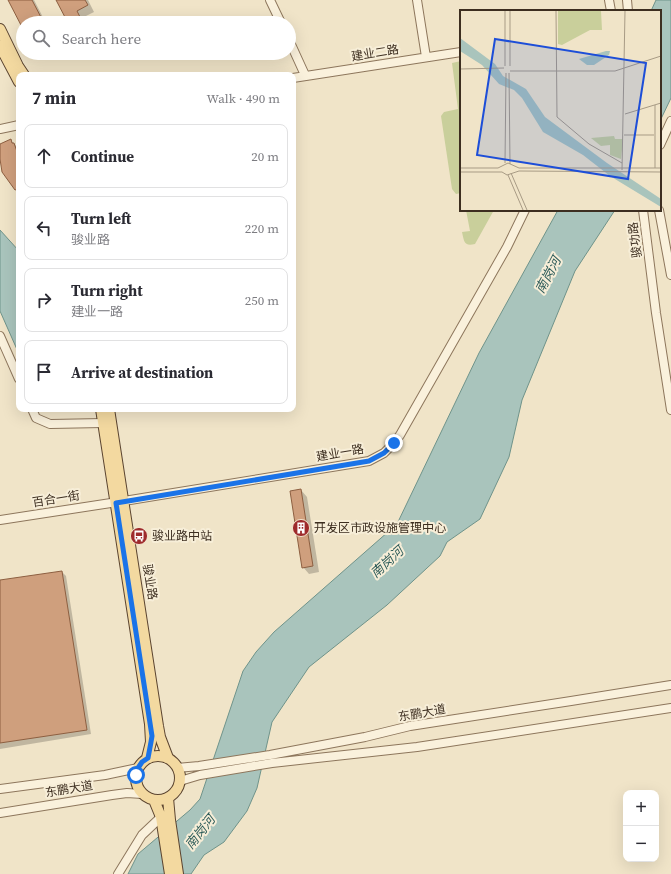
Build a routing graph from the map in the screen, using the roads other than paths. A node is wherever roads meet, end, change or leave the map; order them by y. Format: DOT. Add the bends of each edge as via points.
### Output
graph roads {
  1 [pos="270,0"];
  2 [pos="417,0"];
  3 [pos="609,0"];
  4 [pos="627,0"];
  5 [pos="611,10"];
  6 [pos="628,10"];
  7 [pos="278,16"];
  8 [pos="0,29"];
  9 [pos="0,46"];
  10 [pos="460,52"];
  11 [pos="296,56"];
  12 [pos="426,57"];
  13 [pos="16,60"];
  14 [pos="16,60"];
  15 [pos="22,72"];
  16 [pos="16,76"];
  17 [pos="305,76"];
  18 [pos="296,78"];
  19 [pos="671,121"];
  20 [pos="16,126"];
  21 [pos="1,130"];
  22 [pos="661,143"];
  23 [pos="524,211"];
  24 [pos="643,211"];
  25 [pos="658,211"];
  26 [pos="671,275"];
  27 [pos="0,336"];
  28 [pos="16,372"];
  29 [pos="671,410"];
  30 [pos="33,412"];
  31 [pos="101,412"];
  32 [pos="109,412"];
  33 [pos="103,423"];
  34 [pos="120,502"];
  35 [pos="0,520"];
  36 [pos="671,685"];
  37 [pos="671,708"];
  38 [pos="148,758"];
  39 [pos="168,758"];
  40 [pos="138,768"];
  41 [pos="177,768"];
  42 [pos="180,781"];
  43 [pos="0,790"];
  44 [pos="142,794"];
  45 [pos="168,798"];
  46 [pos="154,800"];
  47 [pos="0,813"];
  48 [pos="164,821"];
  49 [pos="118,874"];
  50 [pos="170,874"];
  51 [pos="178,874"];
  1 -- 7 [label="street"];
  2 -- 12 [label="street"];
  3 -- 5 [label="street"];
  4 -- 6 [label="street"];
  8 -- 14 [label="main road"];
  9 -- 16 [label="main road"];
  10 -- 12 [label="street, 建业二路"];
  11 -- 17 [label="street"];
  12 -- 17 [label="street, 建业二路"];
  13 -- 15 [label="main road"];
  17 -- 18 [label="street, 建业二路"];
  19 -- 22 [label="street"];
  20 -- 21 [label="street"];
  23 -- 34 [label="street, 建业一路" via="507,247 400,435 384,453 369,461"];
  24 -- 29 [label="street, 骏功路"];
  25 -- 26 [label="street"];
  27 -- 28 [label="street"];
  30 -- 33 [label="street" via="36,418 50,424"];
  31 -- 33 [label="main road, 骏业路"];
  32 -- 34 [label="main road, 骏业路"];
  33 -- 34 [label="main road, 骏业路"];
  34 -- 35 [label="street, 百合一街"];
  34 -- 38 [label="main road, 骏业路" via="150,724 151,742"];
  34 -- 39 [label="main road, 骏业路" via="160,737"];
  36 -- 41 [label="street, 东鹏大道" via="410,726 365,737"];
  37 -- 42 [label="street" via="417,747 272,763 200,775"];
  38 -- 39 [label="main road"];
  38 -- 40 [label="main road"];
  39 -- 41 [label="main road"];
  40 -- 43 [label="street, 东鹏大道"];
  40 -- 44 [label="main road" via="136,782"];
  41 -- 42 [label="main road"];
  42 -- 45 [label="main road" via="174,794"];
  44 -- 46 [label="main road"];
  44 -- 47 [label="street, 东鹏大道" via="112,795"];
  45 -- 46 [label="main road"];
  45 -- 48 [label="main road"];
  46 -- 48 [label="main road"];
  48 -- 49 [label="street" via="142,836"];
  48 -- 50 [label="main road"];
  48 -- 51 [label="main road"];
}
